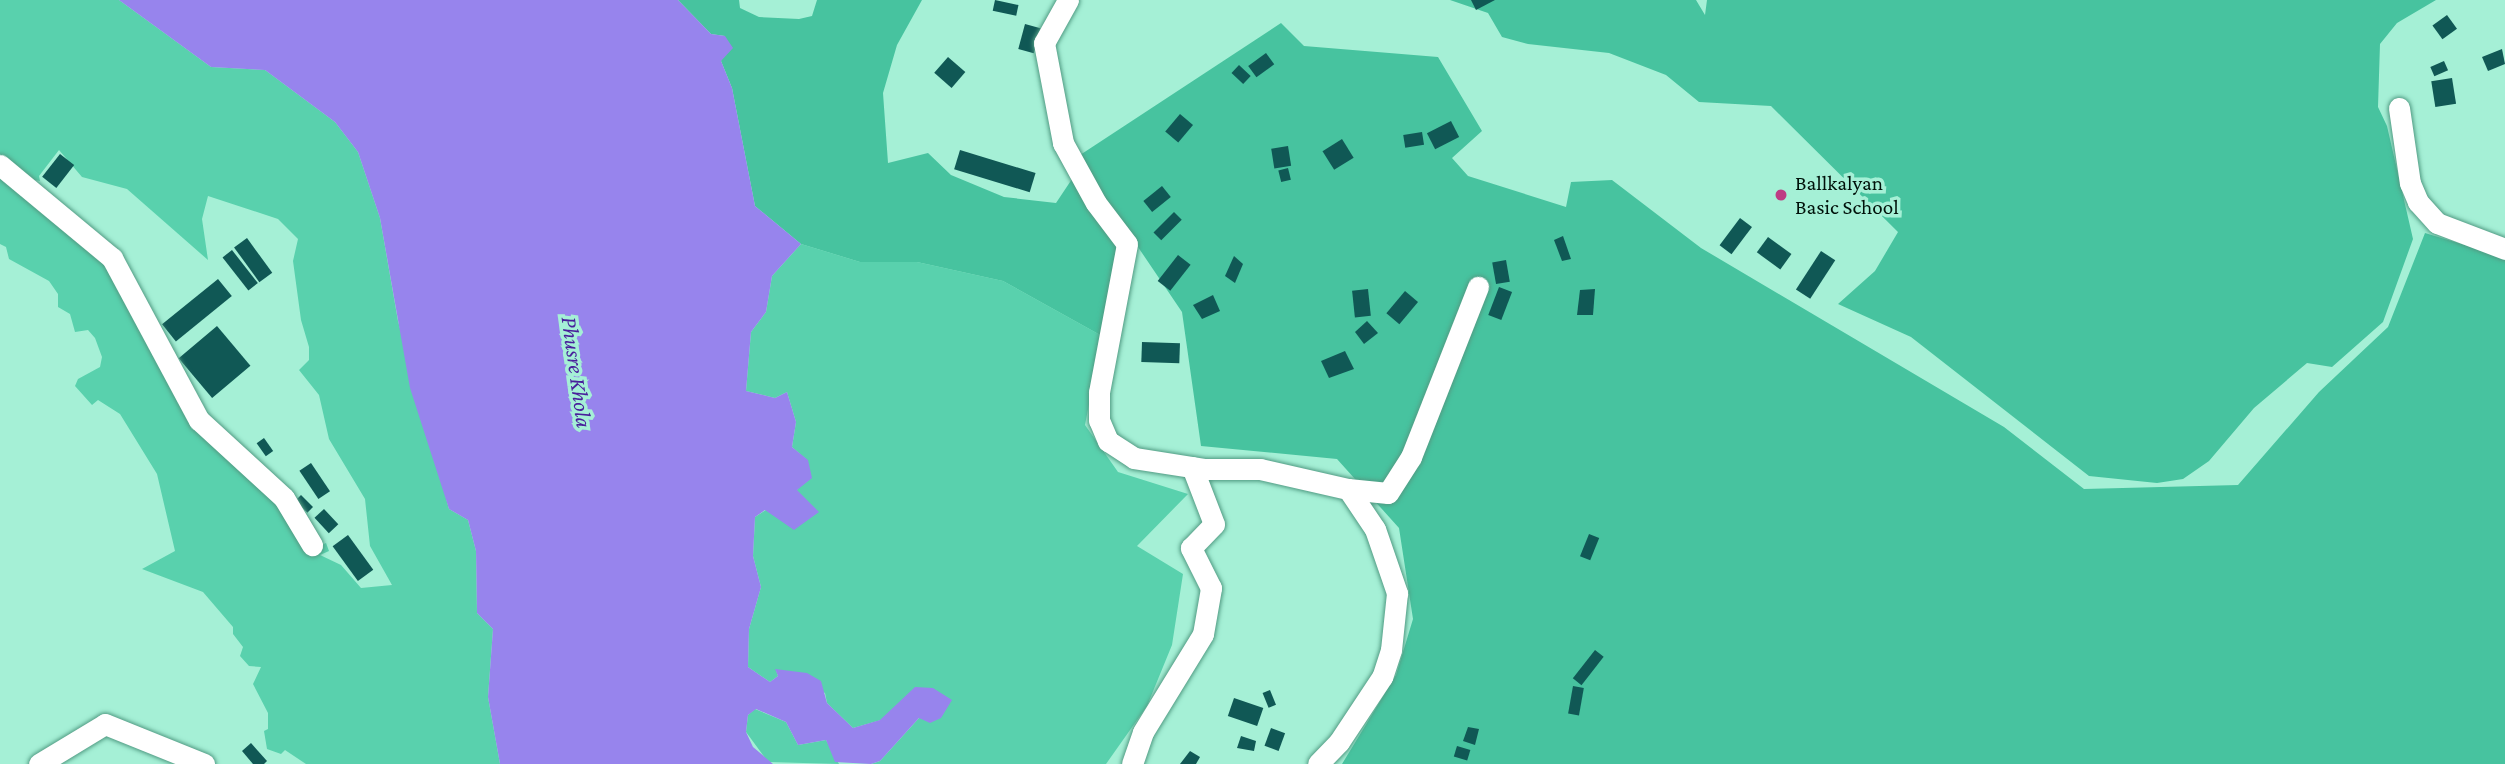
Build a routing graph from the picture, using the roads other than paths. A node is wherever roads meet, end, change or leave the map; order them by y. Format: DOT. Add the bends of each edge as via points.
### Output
graph roads {
  1 [pos="1068,0"];
  2 [pos="2399,108"];
  3 [pos="0,165"];
  4 [pos="2505,249"];
  5 [pos="1478,287"];
  6 [pos="1192,467"];
  7 [pos="1348,489"];
  8 [pos="312,545"];
  9 [pos="39,764"];
  10 [pos="204,764"];
  11 [pos="1132,764"];
  12 [pos="1318,764"];
  1 -- 6 [label="street" via="1044,43 1063,143 1096,203 1127,244 1099,392 1099,420 1108,441 1134,458"];
  2 -- 4 [label="street" via="2410,183 2418,202 2437,223"];
  3 -- 8 [label="street" via="112,258 199,420 284,498"];
  5 -- 7 [label="street" via="1411,457 1388,493"];
  6 -- 7 [label="street" via="1260,469"];
  6 -- 11 [label="street" via="1214,524 1192,548 1211,588 1203,634 1143,732"];
  7 -- 12 [label="street" via="1375,529 1397,593 1395,625 1382,677"];
  9 -- 10 [label="street" via="105,724"];
}
